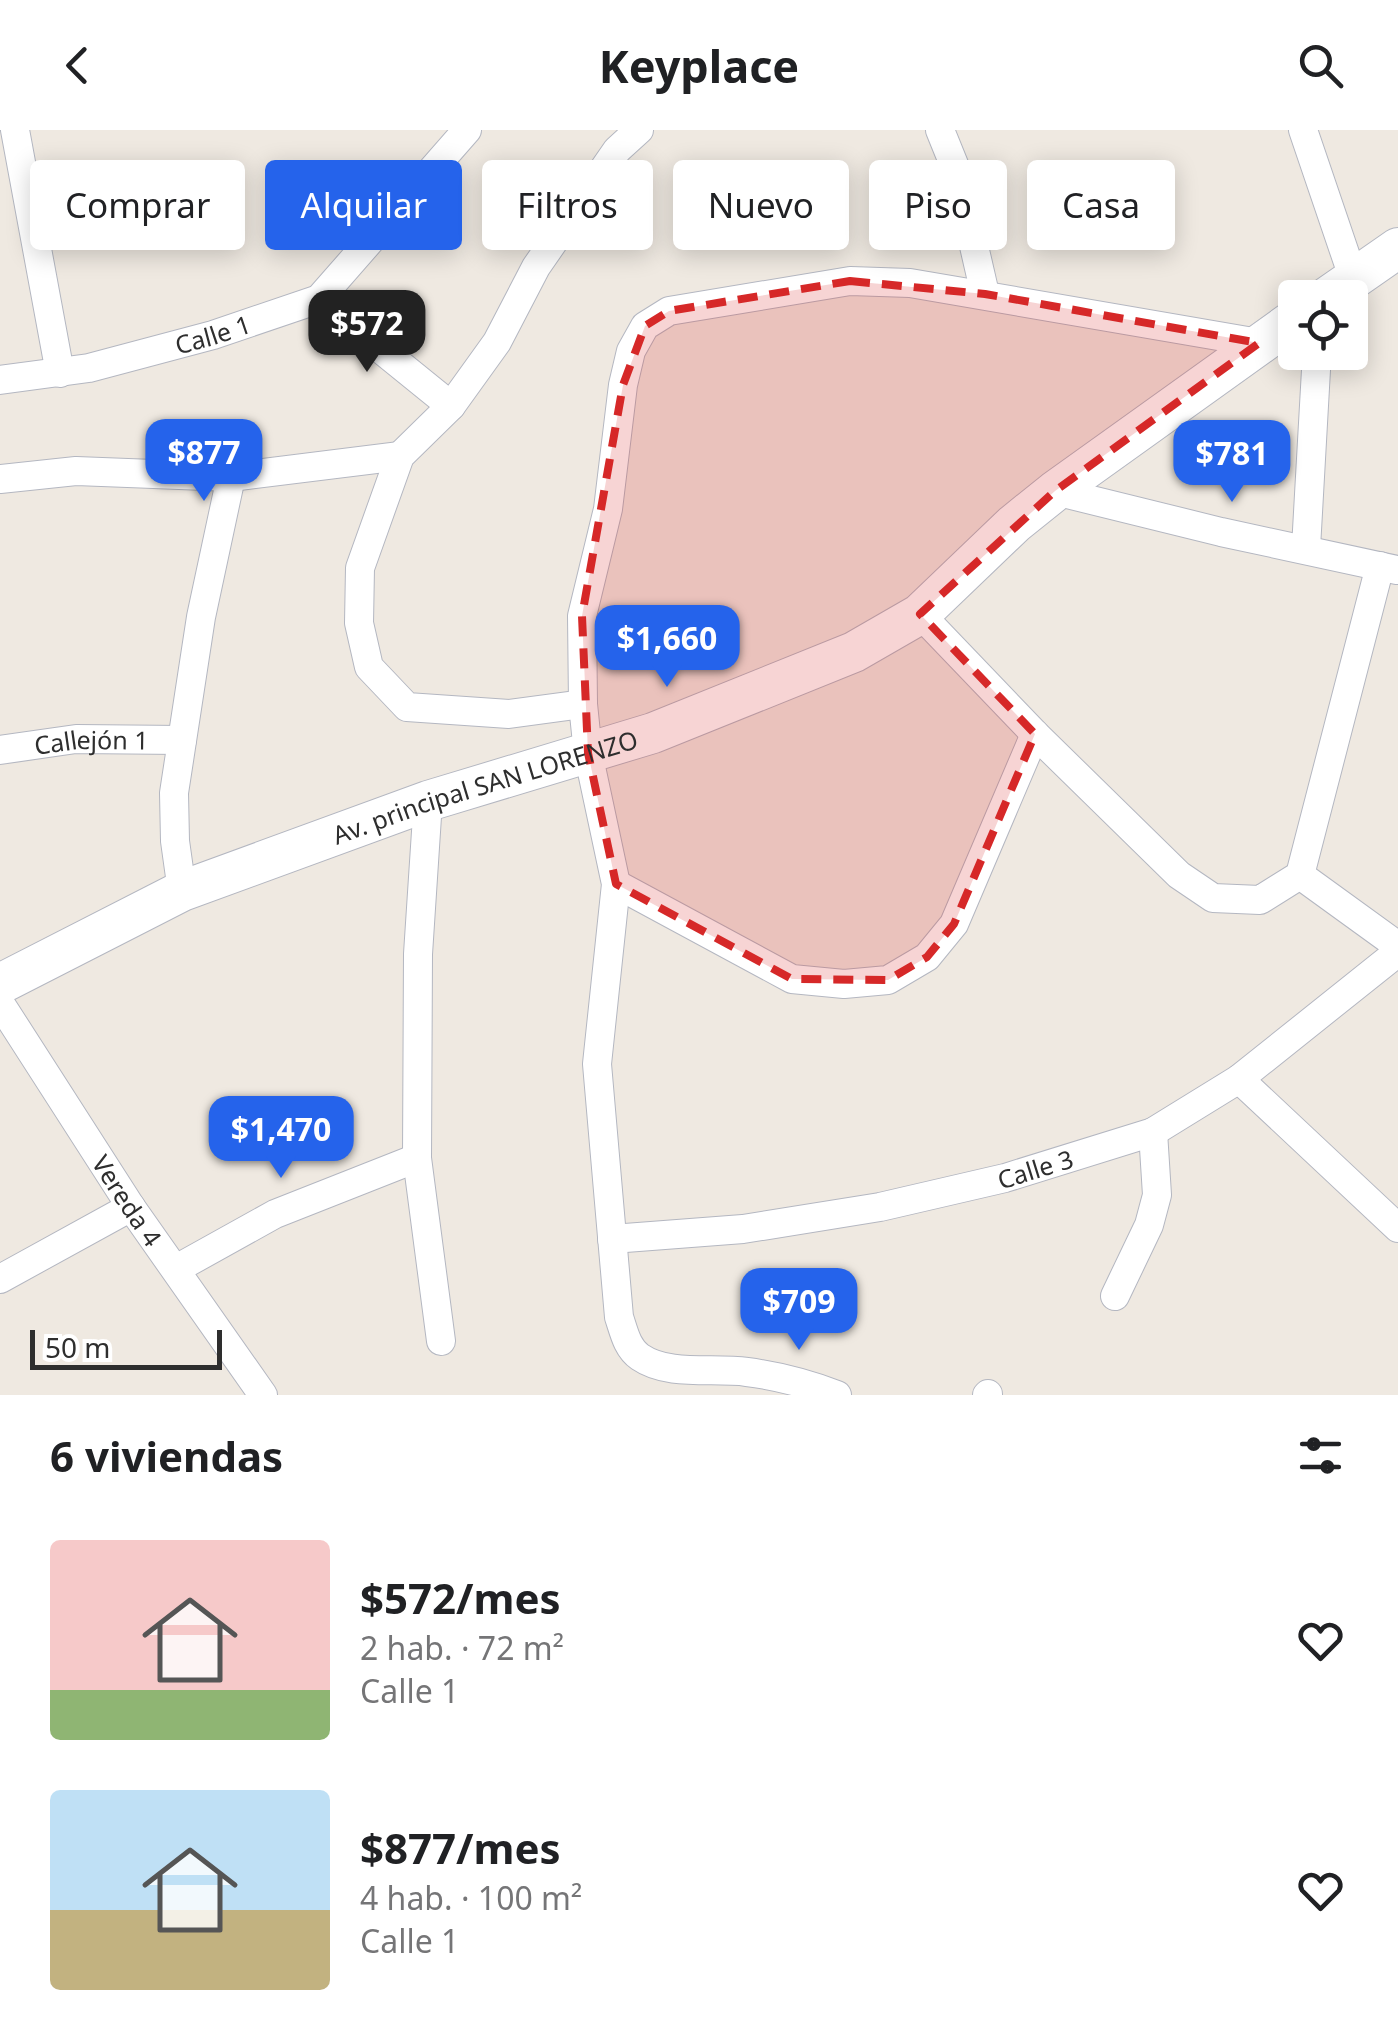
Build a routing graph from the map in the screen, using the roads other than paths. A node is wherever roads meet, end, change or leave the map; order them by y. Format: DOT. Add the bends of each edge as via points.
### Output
graph roads {
  1 [pos="15,130"];
  2 [pos="467,130"];
  3 [pos="639,130"];
  4 [pos="940,130"];
  5 [pos="1303,130"];
  6 [pos="1398,248"];
  7 [pos="1338,280"];
  8 [pos="1353,280"];
  9 [pos="984,294"];
  10 [pos="319,299"];
  11 [pos="1278,331"];
  12 [pos="1259,344"];
  13 [pos="1315,370"];
  14 [pos="60,373"];
  15 [pos="0,380"];
  16 [pos="451,406"];
  17 [pos="400,456"];
  18 [pos="231,477"];
  19 [pos="0,479"];
  20 [pos="1055,490"];
  21 [pos="1306,548"];
  22 [pos="1389,568"];
  23 [pos="920,614"];
  24 [pos="583,704"];
  25 [pos="1036,734"];
  26 [pos="182,740"];
  27 [pos="0,750"];
  28 [pos="588,753"];
  29 [pos="428,801"];
  30 [pos="1300,875"];
  31 [pos="616,884"];
  32 [pos="182,891"];
  33 [pos="1398,949"];
  34 [pos="0,984"];
  35 [pos="0,1003"];
  36 [pos="1238,1079"];
  37 [pos="1153,1132"];
  38 [pos="417,1158"];
  39 [pos="131,1206"];
  40 [pos="1398,1228"];
  41 [pos="612,1239"];
  42 [pos="176,1269"];
  43 [pos="0,1279"];
  44 [pos="1116,1296"];
  45 [pos="442,1341"];
  46 [pos="263,1395"];
  47 [pos="837,1395"];
  1 -- 14 [label="street"];
  2 -- 10 [label="street"];
  3 -- 16 [label="street" via="617,150 546,252 498,342"];
  4 -- 9 [label="street" via="958,172"];
  5 -- 7 [label="street"];
  6 -- 8 [label="main road"];
  9 -- 12 [label="street"];
  9 -- 24 [label="street" via="850,281 670,311 645,326 623,386 608,510 582,616"];
  10 -- 14 [label="street, Calle 1" via="213,335"];
  10 -- 16 [label="street"];
  11 -- 12 [label="main road, Av. principal SAN LORENZO"];
  12 -- 20 [label="main road, Av. principal SAN LORENZO"];
  13 -- 21 [label="street"];
  14 -- 15 [label="street, Calle 1"];
  16 -- 17 [label="street"];
  17 -- 18 [label="street"];
  17 -- 24 [label="street" via="360,568 359,623 369,667 407,707 509,714"];
  18 -- 19 [label="street" via="76,471"];
  18 -- 26 [label="street"];
  20 -- 21 [label="street"];
  20 -- 23 [label="main road, Av. principal SAN LORENZO"];
  21 -- 22 [label="street"];
  22 -- 30 [label="street"];
  23 -- 25 [label="street"];
  23 -- 28 [label="main road, Av. principal SAN LORENZO" via="854,652"];
  24 -- 28 [label="street"];
  25 -- 30 [label="street" via="1179,875 1213,898 1260,900"];
  25 -- 31 [label="street" via="954,924 927,957 888,980 792,979"];
  26 -- 27 [label="street, Callejón 1" via="76,739"];
  26 -- 32 [label="street" via="174,825"];
  28 -- 29 [label="main road, Av. principal SAN LORENZO"];
  28 -- 31 [label="street"];
  29 -- 32 [label="main road, Av. principal SAN LORENZO"];
  29 -- 38 [label="street" via="418,954"];
  30 -- 33 [label="street"];
  31 -- 41 [label="street" via="598,1064"];
  32 -- 34 [label="main road, Av. principal SAN LORENZO"];
  33 -- 36 [label="street, Calle 3"];
  35 -- 39 [label="street, Vereda 4"];
  36 -- 37 [label="street, Calle 3"];
  36 -- 40 [label="street"];
  37 -- 41 [label="street, Calle 3" via="1006,1178 880,1207 743,1230"];
  37 -- 44 [label="street" via="1158,1195"];
  38 -- 42 [label="street" via="275,1214"];
  38 -- 45 [label="street"];
  39 -- 42 [label="street, Vereda 4"];
  39 -- 43 [label="street"];
  41 -- 47 [label="street" via="620,1317 626,1342 639,1357 660,1366 760,1374"];
  42 -- 46 [label="street, Vereda 4"];
}
